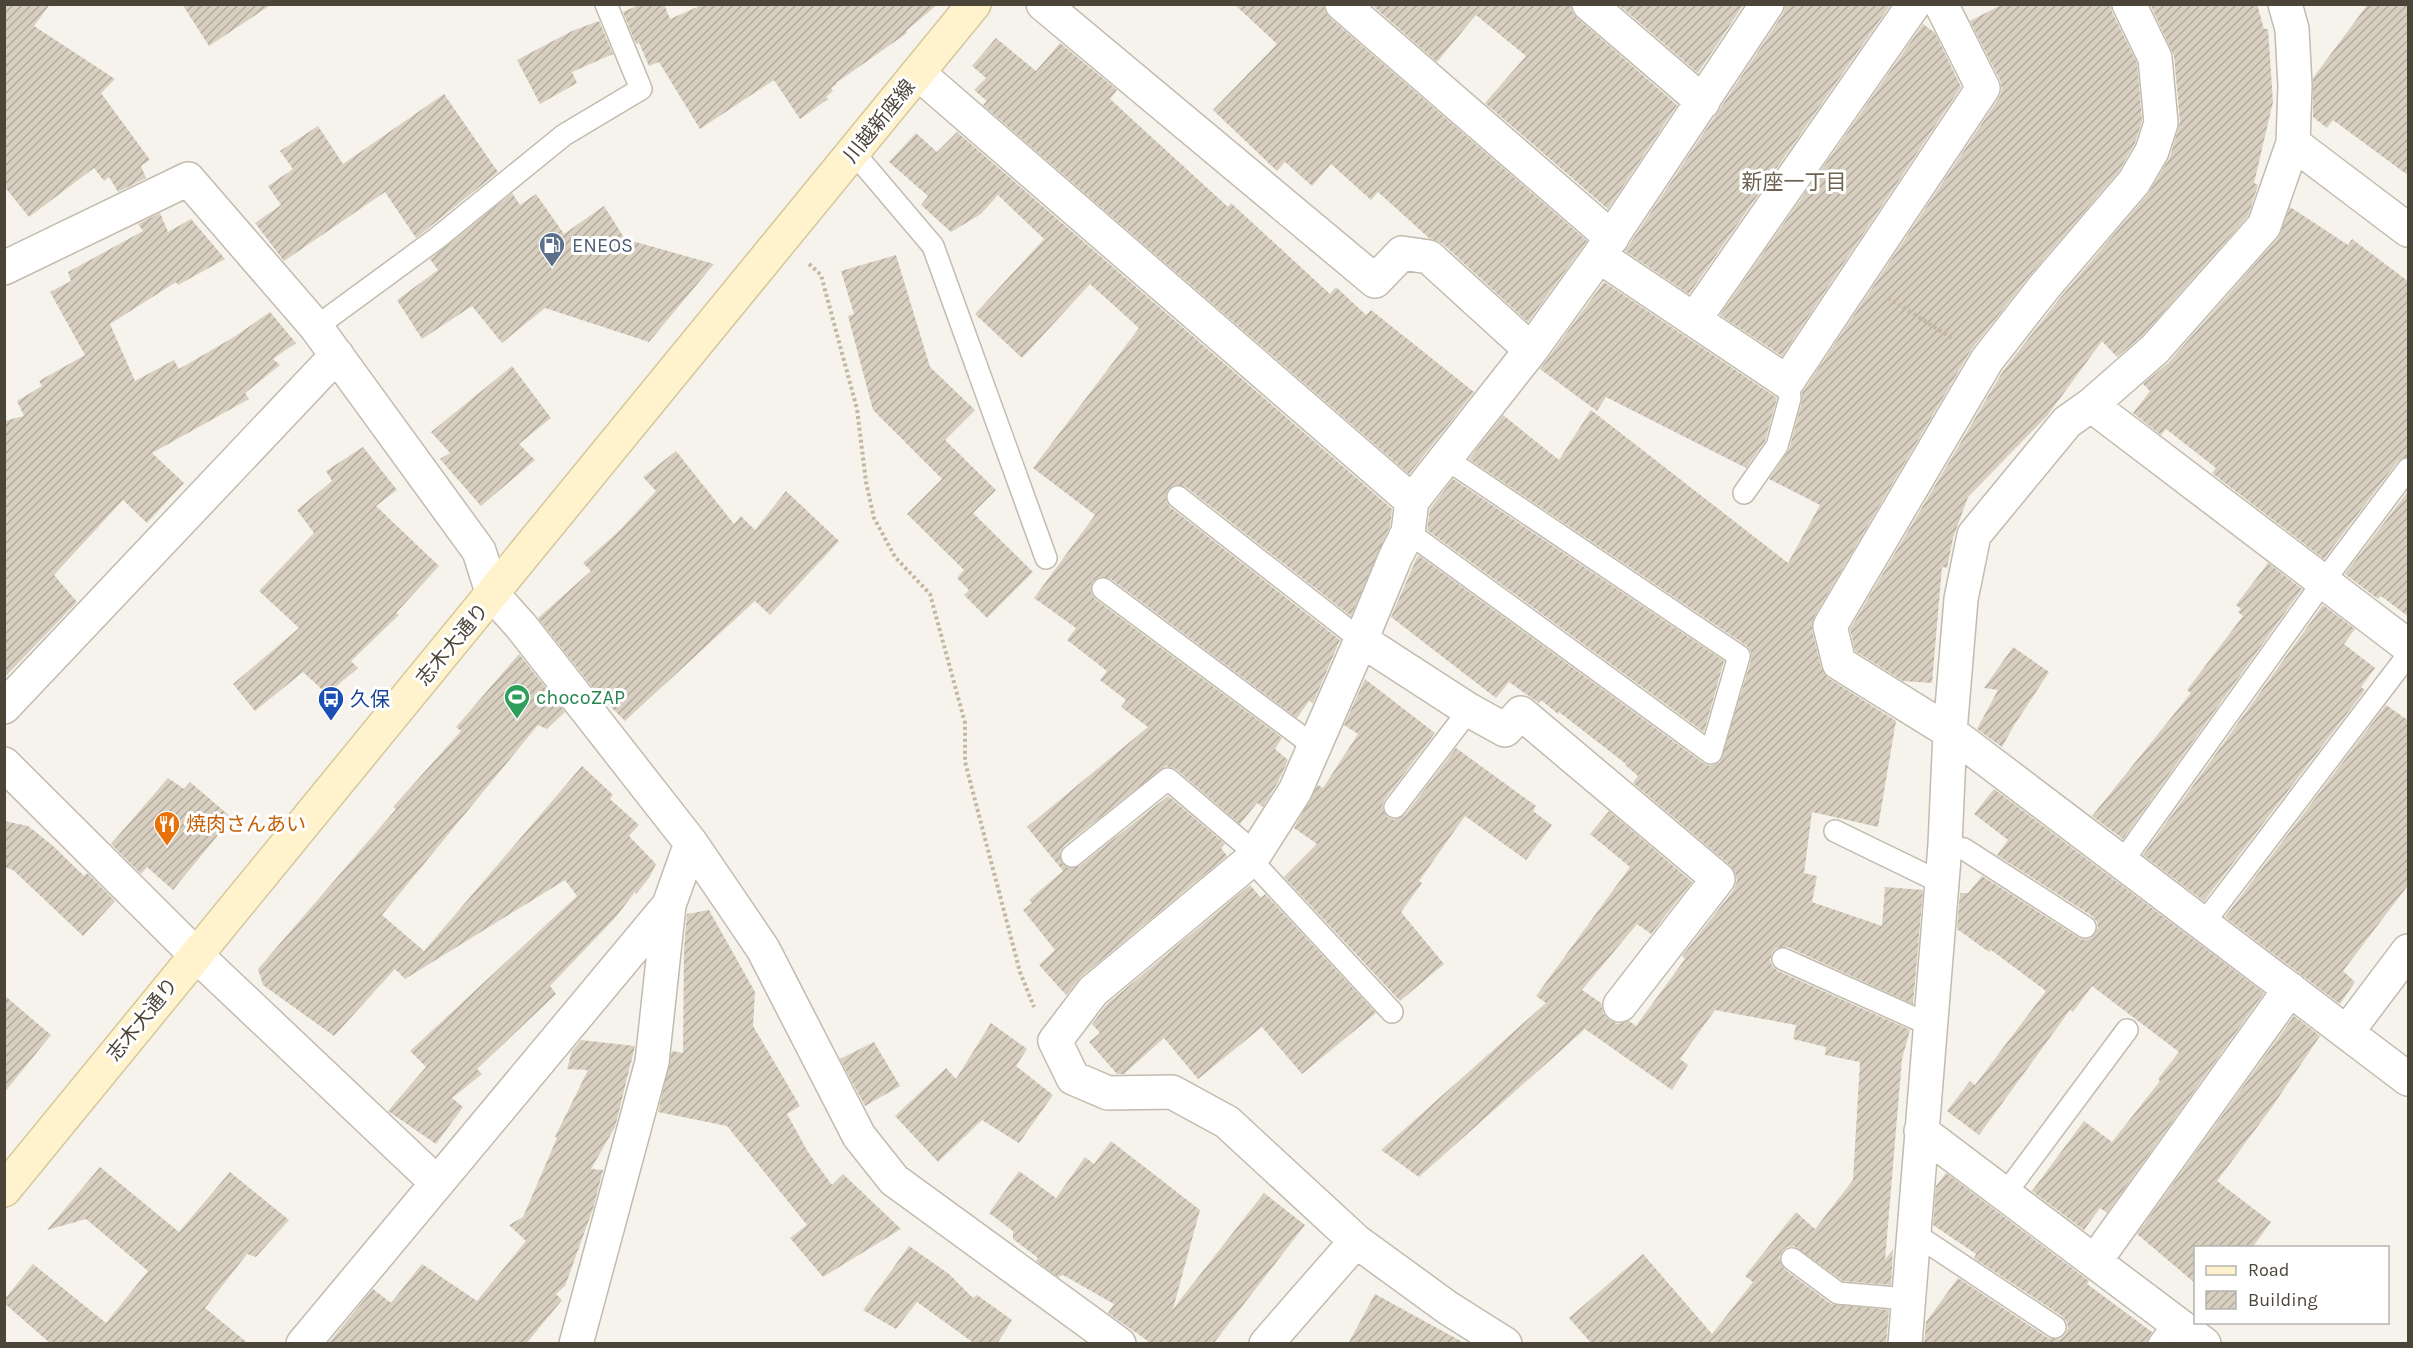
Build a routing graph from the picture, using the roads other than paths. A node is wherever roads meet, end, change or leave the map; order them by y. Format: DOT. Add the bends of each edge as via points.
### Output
graph roads {
  1 [pos="606,4"];
  2 [pos="974,4"];
  3 [pos="1043,4"];
  4 [pos="1342,4"];
  5 [pos="1589,4"];
  6 [pos="1767,4"];
  7 [pos="1914,4"];
  8 [pos="1941,4"];
  9 [pos="2129,4"];
  10 [pos="2285,4"];
  11 [pos="918,73"];
  12 [pos="1703,102"];
  13 [pos="2293,143"];
  14 [pos="854,153"];
  15 [pos="2409,230"];
  16 [pos="783,237"];
  17 [pos="1605,247"];
  18 [pos="4,268"];
  19 [pos="1694,320"];
  20 [pos="316,327"];
  21 [pos="1531,350"];
  22 [pos="337,355"];
  23 [pos="1786,382"];
  24 [pos="2091,405"];
  25 [pos="1445,458"];
  26 [pos="2409,469"];
  27 [pos="1744,493"];
  28 [pos="1178,497"];
  29 [pos="1410,516"];
  30 [pos="1046,558"];
  31 [pos="2324,582"];
  32 [pos="1103,589"];
  33 [pos="493,595"];
  34 [pos="1361,640"];
  35 [pos="2409,646"];
  36 [pos="2409,655"];
  37 [pos="4,707"];
  38 [pos="1469,710"];
  39 [pos="1950,732"];
  40 [pos="1314,746"];
  41 [pos="4,764"];
  42 [pos="1395,807"];
  43 [pos="1835,831"];
  44 [pos="692,843"];
  45 [pos="1945,845"];
  46 [pos="1072,856"];
  47 [pos="1253,857"];
  48 [pos="2122,862"];
  49 [pos="1942,883"];
  50 [pos="669,905"];
  51 [pos="2203,924"];
  52 [pos="2085,927"];
  53 [pos="2409,951"];
  54 [pos="195,954"];
  55 [pos="1783,959"];
  56 [pos="2290,989"];
  57 [pos="1620,1005"];
  58 [pos="1392,1012"];
  59 [pos="1930,1025"];
  60 [pos="2127,1030"];
  61 [pos="2347,1032"];
  62 [pos="2409,1079"];
  63 [pos="1921,1131"];
  64 [pos="437,1183"];
  65 [pos="4,1190"];
  66 [pos="2005,1194"];
  67 [pos="1912,1232"];
  68 [pos="1356,1241"];
  69 [pos="1792,1258"];
  70 [pos="2095,1261"];
  71 [pos="1907,1299"];
  72 [pos="2055,1327"];
  73 [pos="2167,1333"];
  74 [pos="303,1344"];
  75 [pos="576,1344"];
  76 [pos="1119,1344"];
  77 [pos="1266,1344"];
  78 [pos="1505,1344"];
  79 [pos="1905,1344"];
  80 [pos="2204,1344"];
  1 -- 20 [label="lane" via="641,89 564,135 436,238"];
  2 -- 11 [label="main road, 川越新座線"];
  3 -- 21 [label="street" via="1375,281 1402,254 1429,257"];
  4 -- 17 [label="street"];
  5 -- 12 [label="street"];
  6 -- 12 [label="street"];
  7 -- 19 [label="street"];
  8 -- 23 [label="street" via="1983,88"];
  9 -- 39 [label="street" via="2155,58 2161,123 2152,151 2134,182 1987,360 1830,626 1839,663"];
  10 -- 13 [label="street" via="2292,29"];
  11 -- 14 [label="main road, 川越新座線"];
  11 -- 29 [label="street"];
  12 -- 17 [label="street"];
  13 -- 15 [label="street"];
  13 -- 24 [label="street" via="2264,226 2156,349"];
  14 -- 16 [label="main road, 川越新座線"];
  14 -- 30 [label="lane" via="933,246"];
  16 -- 33 [label="main road, 志木大通り"];
  17 -- 19 [label="street"];
  17 -- 21 [label="street"];
  18 -- 20 [label="street" via="188,179"];
  19 -- 23 [label="street"];
  20 -- 22 [label="street"];
  21 -- 25 [label="street"];
  22 -- 33 [label="street" via="479,550"];
  22 -- 37 [label="street"];
  23 -- 27 [label="lane" via="1790,398 1777,446"];
  24 -- 31 [label="street"];
  24 -- 39 [label="street" via="2067,422 1974,535 1961,599"];
  25 -- 29 [label="street"];
  25 -- 29 [label="lane" via="1739,656 1711,753"];
  26 -- 31 [label="lane"];
  28 -- 34 [label="lane"];
  29 -- 34 [label="street"];
  31 -- 35 [label="street"];
  31 -- 48 [label="lane"];
  32 -- 40 [label="lane"];
  33 -- 44 [label="street"];
  33 -- 54 [label="main road, 志木大通り"];
  34 -- 38 [label="street"];
  34 -- 40 [label="street"];
  36 -- 51 [label="lane"];
  38 -- 42 [label="lane"];
  38 -- 57 [label="street" via="1505,729 1521,713 1718,879"];
  39 -- 45 [label="street"];
  39 -- 48 [label="street"];
  40 -- 47 [label="street" via="1294,791"];
  41 -- 54 [label="street"];
  43 -- 49 [label="lane"];
  44 -- 50 [label="street"];
  44 -- 76 [label="street" via="763,949 859,1136 894,1179"];
  45 -- 49 [label="street"];
  45 -- 52 [label="lane" via="1964,849"];
  46 -- 47 [label="lane" via="1168,779"];
  47 -- 58 [label="lane"];
  47 -- 68 [label="street" via="1093,991 1055,1041 1073,1078 1108,1093 1172,1092 1227,1122"];
  48 -- 51 [label="street"];
  49 -- 59 [label="street"];
  50 -- 64 [label="street"];
  50 -- 75 [label="street" via="652,1062"];
  51 -- 56 [label="street"];
  53 -- 61 [label="street"];
  54 -- 64 [label="street"];
  54 -- 65 [label="main road, 志木大通り"];
  55 -- 59 [label="lane"];
  56 -- 61 [label="street"];
  56 -- 70 [label="street"];
  59 -- 63 [label="street"];
  60 -- 66 [label="lane"];
  61 -- 62 [label="street"];
  63 -- 66 [label="street"];
  63 -- 67 [label="street"];
  64 -- 74 [label="street"];
  66 -- 70 [label="street"];
  67 -- 71 [label="street"];
  67 -- 72 [label="lane"];
  68 -- 77 [label="street"];
  68 -- 78 [label="street"];
  69 -- 71 [label="lane" via="1838,1293"];
  70 -- 73 [label="street"];
  71 -- 79 [label="street"];
  73 -- 80 [label="street"];
}
